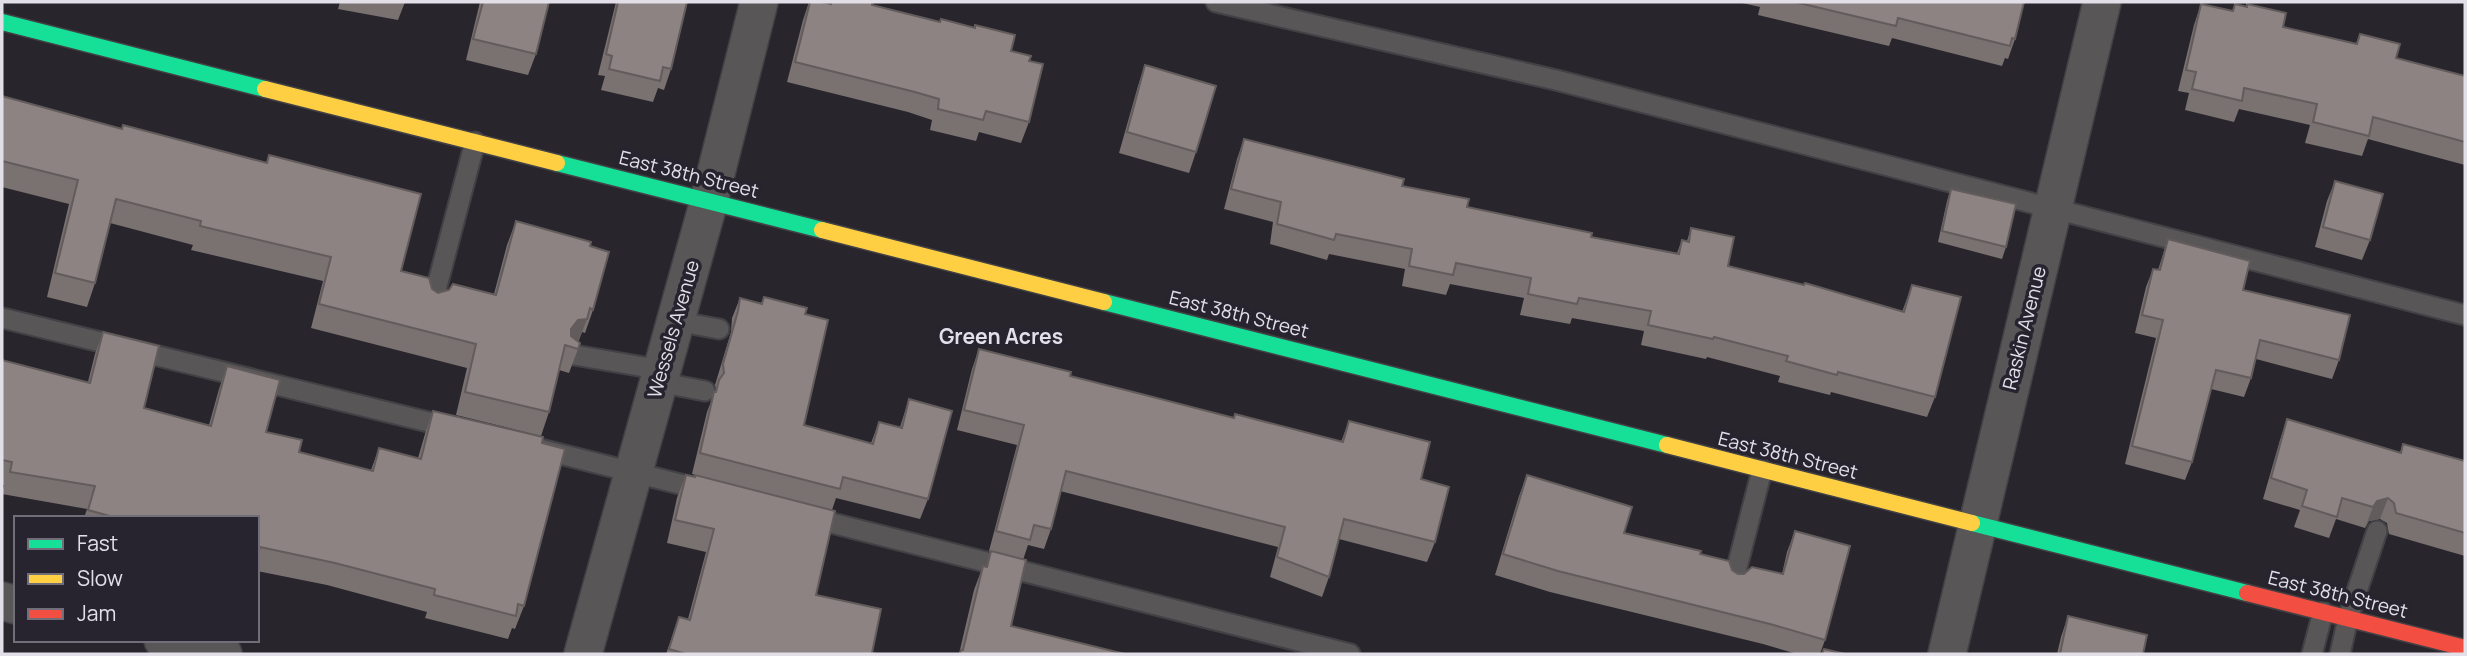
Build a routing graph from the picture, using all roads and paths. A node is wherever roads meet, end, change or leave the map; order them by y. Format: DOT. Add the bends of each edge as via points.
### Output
graph roads {
  1 [pos="759,2"];
  2 [pos="1216,2"];
  3 [pos="2102,2"];
  4 [pos="2,22"];
  5 [pos="475,142"];
  6 [pos="709,201"];
  7 [pos="2053,208"];
  8 [pos="432,305"];
  9 [pos="2465,315"];
  10 [pos="2,318"];
  11 [pos="675,321"];
  12 [pos="719,329"];
  13 [pos="574,355"];
  14 [pos="660,376"];
  15 [pos="705,391"];
  16 [pos="472,432"];
  17 [pos="526,445"];
  18 [pos="1762,470"];
  19 [pos="634,471"];
  20 [pos="726,495"];
  21 [pos="792,512"];
  22 [pos="1977,525"];
  23 [pos="2377,531"];
  24 [pos="1733,583"];
  25 [pos="2323,612"];
  26 [pos="2348,618"];
  27 [pos="172,642"];
  28 [pos="2465,648"];
  29 [pos="223,654"];
  30 [pos="583,654"];
  31 [pos="1350,654"];
  32 [pos="1947,654"];
  33 [pos="2312,654"];
  34 [pos="2340,654"];
  1 -- 6 [label="street, Wessels Avenue"];
  2 -- 7 [label="lane" via="1556,80"];
  3 -- 7 [label="street, Raskin Avenue"];
  4 -- 5 [label="street, East 38th Street"];
  5 -- 6 [label="street, East 38th Street"];
  5 -- 8 [label="lane"];
  6 -- 11 [label="street, Wessels Avenue"];
  6 -- 18 [label="street, East 38th Street"];
  7 -- 9 [label="lane"];
  7 -- 22 [label="street, Raskin Avenue"];
  10 -- 16 [label="lane"];
  11 -- 12 [label="lane"];
  11 -- 14 [label="street, Wessels Avenue"];
  13 -- 14 [label="lane"];
  14 -- 15 [label="lane"];
  14 -- 19 [label="street, Wessels Avenue"];
  17 -- 19 [label="lane"];
  18 -- 22 [label="street, East 38th Street"];
  18 -- 24 [label="lane"];
  19 -- 20 [label="lane"];
  19 -- 30 [label="street, Wessels Avenue"];
  21 -- 31 [label="lane"];
  22 -- 25 [label="street, East 38th Street"];
  22 -- 32 [label="street, Raskin Avenue"];
  23 -- 26 [label="lane"];
  25 -- 26 [label="street, East 38th Street"];
  25 -- 33 [label="lane"];
  26 -- 28 [label="street, East 38th Street"];
  26 -- 34 [label="lane"];
  27 -- 29 [label="street"];
}
